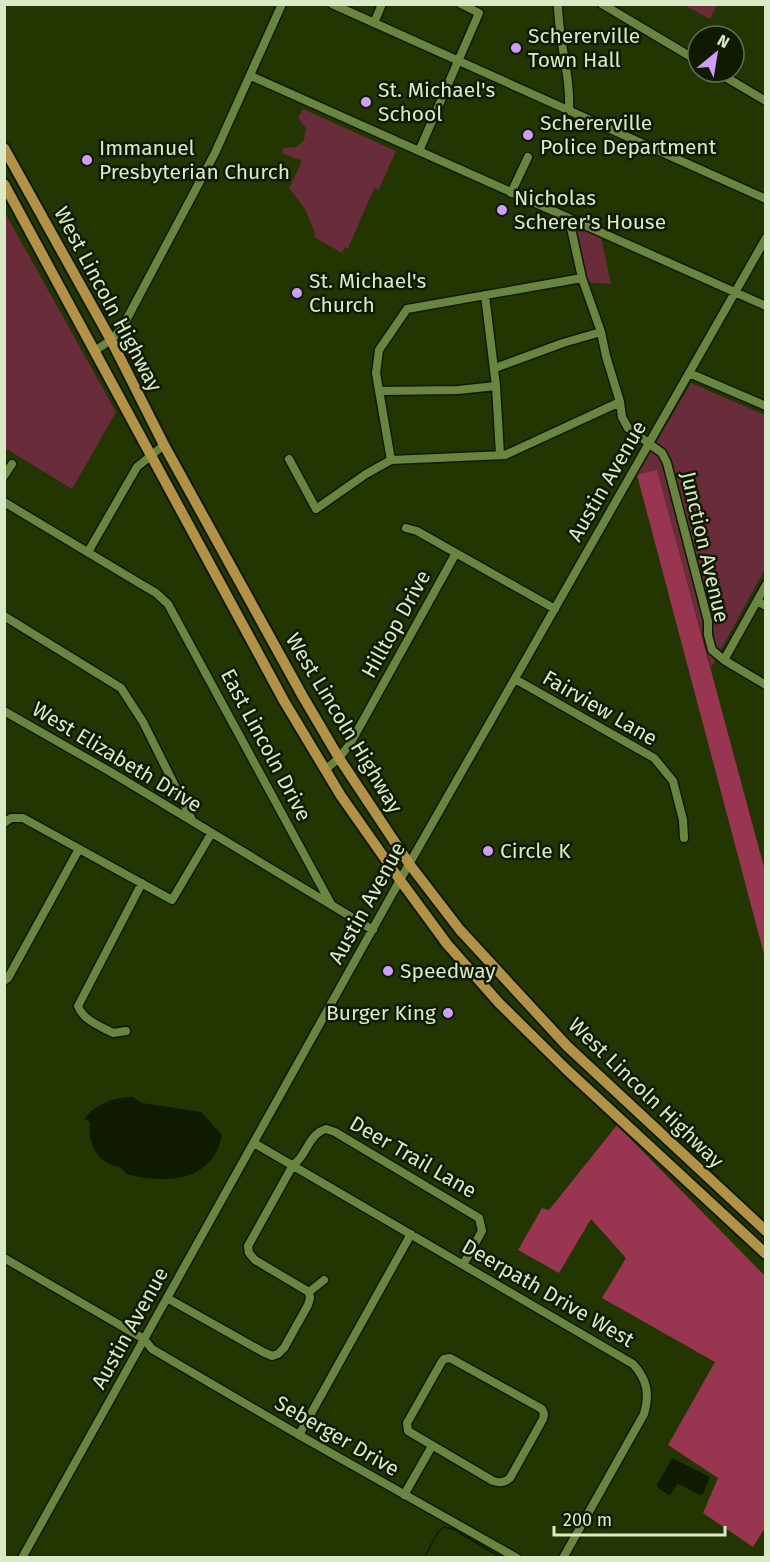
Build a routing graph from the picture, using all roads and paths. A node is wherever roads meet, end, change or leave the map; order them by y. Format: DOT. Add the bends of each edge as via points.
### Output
graph roads {
  1 [pos="282,4"];
  2 [pos="332,4"];
  3 [pos="382,4"];
  4 [pos="461,4"];
  5 [pos="558,4"];
  6 [pos="602,4"];
  7 [pos="374,23"];
  8 [pos="686,54"];
  9 [pos="458,61"];
  10 [pos="251,76"];
  11 [pos="738,84"];
  12 [pos="765,100"];
  13 [pos="569,111"];
  14 [pos="4,148"];
  15 [pos="419,151"];
  16 [pos="528,157"];
  17 [pos="4,183"];
  18 [pos="511,193"];
  19 [pos="765,199"];
  20 [pos="569,219"];
  21 [pos="765,238"];
  22 [pos="582,278"];
  23 [pos="734,293"];
  24 [pos="485,295"];
  25 [pos="765,306"];
  26 [pos="601,332"];
  27 [pos="111,340"];
  28 [pos="96,350"];
  29 [pos="495,368"];
  30 [pos="689,373"];
  31 [pos="496,386"];
  32 [pos="379,391"];
  33 [pos="620,402"];
  34 [pos="765,406"];
  35 [pos="649,444"];
  36 [pos="164,445"];
  37 [pos="153,454"];
  38 [pos="500,456"];
  39 [pos="289,459"];
  40 [pos="391,460"];
  41 [pos="12,464"];
  42 [pos="4,476"];
  43 [pos="4,502"];
  44 [pos="406,528"];
  45 [pos="88,552"];
  46 [pos="456,553"];
  47 [pos="765,585"];
  48 [pos="757,601"];
  49 [pos="765,606"];
  50 [pos="555,609"];
  51 [pos="4,616"];
  52 [pos="724,660"];
  53 [pos="515,680"];
  54 [pos="765,685"];
  55 [pos="4,711"];
  56 [pos="339,758"];
  57 [pos="325,770"];
  58 [pos="8,820"];
  59 [pos="193,822"];
  60 [pos="211,834"];
  61 [pos="684,838"];
  62 [pos="79,849"];
  63 [pos="410,865"];
  64 [pos="400,880"];
  65 [pos="142,884"];
  66 [pos="331,903"];
  67 [pos="373,930"];
  68 [pos="4,981"];
  69 [pos="126,1031"];
  70 [pos="255,1143"];
  71 [pos="293,1165"];
  72 [pos="765,1231"];
  73 [pos="411,1234"];
  74 [pos="765,1254"];
  75 [pos="4,1258"];
  76 [pos="463,1265"];
  77 [pos="324,1280"];
  78 [pos="309,1292"];
  79 [pos="167,1298"];
  80 [pos="144,1339"];
  81 [pos="298,1435"];
  82 [pos="432,1446"];
  83 [pos="404,1495"];
  84 [pos="22,1557"];
  85 [pos="517,1557"];
  86 [pos="563,1557"];
  1 -- 10 [label="street"];
  2 -- 7 [label="street"];
  3 -- 7 [label="street"];
  4 -- 9 [label="street" via="479,13"];
  5 -- 13 [label="street"];
  6 -- 8 [label="street"];
  7 -- 9 [label="street"];
  9 -- 13 [label="street"];
  9 -- 15 [label="street"];
  10 -- 15 [label="street"];
  10 -- 27 [label="street" via="215,153 122,328"];
  11 -- 12 [label="street"];
  13 -- 19 [label="street"];
  14 -- 27 [label="main road, West Lincoln Highway"];
  15 -- 18 [label="street"];
  16 -- 18 [label="street"];
  17 -- 28 [label="main road, West Lincoln Highway"];
  18 -- 20 [label="street"];
  20 -- 22 [label="street, Junction Avenue"];
  20 -- 23 [label="street"];
  21 -- 23 [label="street, Austin Avenue"];
  22 -- 24 [label="street"];
  22 -- 26 [label="street, Junction Avenue"];
  23 -- 25 [label="street"];
  23 -- 30 [label="street, Austin Avenue"];
  24 -- 29 [label="street"];
  24 -- 32 [label="street" via="407,309 379,350"];
  26 -- 29 [label="street"];
  26 -- 33 [label="street, Junction Avenue"];
  27 -- 28 [label="street"];
  27 -- 36 [label="main road, West Lincoln Highway"];
  28 -- 37 [label="main road, West Lincoln Highway"];
  29 -- 31 [label="street"];
  30 -- 34 [label="street"];
  30 -- 35 [label="street, Austin Avenue"];
  31 -- 32 [label="street"];
  31 -- 38 [label="street"];
  32 -- 40 [label="street"];
  33 -- 35 [label="street, Junction Avenue" via="628,428"];
  33 -- 38 [label="street"];
  35 -- 50 [label="street, Austin Avenue"];
  35 -- 52 [label="street, Junction Avenue" via="662,453 667,463 708,621 709,643"];
  36 -- 37 [label="street"];
  36 -- 56 [label="main road, West Lincoln Highway"];
  37 -- 45 [label="street" via="137,467"];
  37 -- 57 [label="main road, West Lincoln Highway" via="284,701"];
  38 -- 40 [label="street"];
  39 -- 40 [label="street" via="316,509"];
  41 -- 42 [label="street"];
  43 -- 45 [label="street"];
  44 -- 46 [label="street"];
  45 -- 66 [label="street, East Lincoln Drive" via="168,604"];
  46 -- 50 [label="street"];
  46 -- 56 [label="street, Hilltop Drive"];
  47 -- 48 [label="street"];
  48 -- 49 [label="street"];
  48 -- 52 [label="street"];
  50 -- 53 [label="street, Austin Avenue"];
  51 -- 59 [label="street" via="121,688 143,722"];
  52 -- 54 [label="street"];
  53 -- 61 [label="street, Fairview Lane" via="654,758 673,781"];
  53 -- 63 [label="street, Austin Avenue"];
  55 -- 59 [label="street, West Elizabeth Drive"];
  56 -- 57 [label="street, Hilltop Drive"];
  56 -- 63 [label="main road, West Lincoln Highway"];
  57 -- 64 [label="main road, West Lincoln Highway"];
  58 -- 62 [label="street" via="23,818"];
  59 -- 60 [label="street, West Elizabeth Drive"];
  60 -- 65 [label="street" via="172,900"];
  60 -- 66 [label="street, West Elizabeth Drive"];
  62 -- 65 [label="street"];
  62 -- 68 [label="street"];
  63 -- 64 [label="street, Austin Avenue"];
  63 -- 72 [label="main road, West Lincoln Highway" via="460,930 567,1046"];
  64 -- 67 [label="street, Austin Avenue"];
  64 -- 74 [label="main road, West Lincoln Highway" via="447,944 499,1003"];
  65 -- 69 [label="street" via="78,1006 86,1018 113,1034"];
  66 -- 67 [label="street, West Elizabeth Drive"];
  67 -- 70 [label="street, Austin Avenue"];
  70 -- 71 [label="street, Deerpath Drive West"];
  70 -- 79 [label="street, Austin Avenue"];
  71 -- 73 [label="street, Deerpath Drive West"];
  71 -- 76 [label="street, Deer Trail Lane" via="320,1130 345,1137 479,1218 482,1231"];
  71 -- 78 [label="street" via="248,1246 255,1260"];
  73 -- 76 [label="street, Deerpath Drive West"];
  73 -- 81 [label="street"];
  75 -- 80 [label="street, Seberger Drive"];
  76 -- 86 [label="street, Deerpath Drive West" via="633,1364 646,1383 648,1402 644,1414"];
  77 -- 78 [label="street"];
  78 -- 79 [label="street" via="308,1305 284,1348 272,1356"];
  79 -- 80 [label="street, Austin Avenue"];
  80 -- 81 [label="street, Seberger Drive" via="152,1349"];
  80 -- 84 [label="street, Austin Avenue"];
  81 -- 83 [label="street, Seberger Drive"];
  82 -- 82 [label="street" via="408,1431 407,1423 444,1359 450,1358 538,1406 544,1414 510,1478 502,1483"];
  82 -- 83 [label="street"];
  83 -- 85 [label="street, Seberger Drive"];
}
